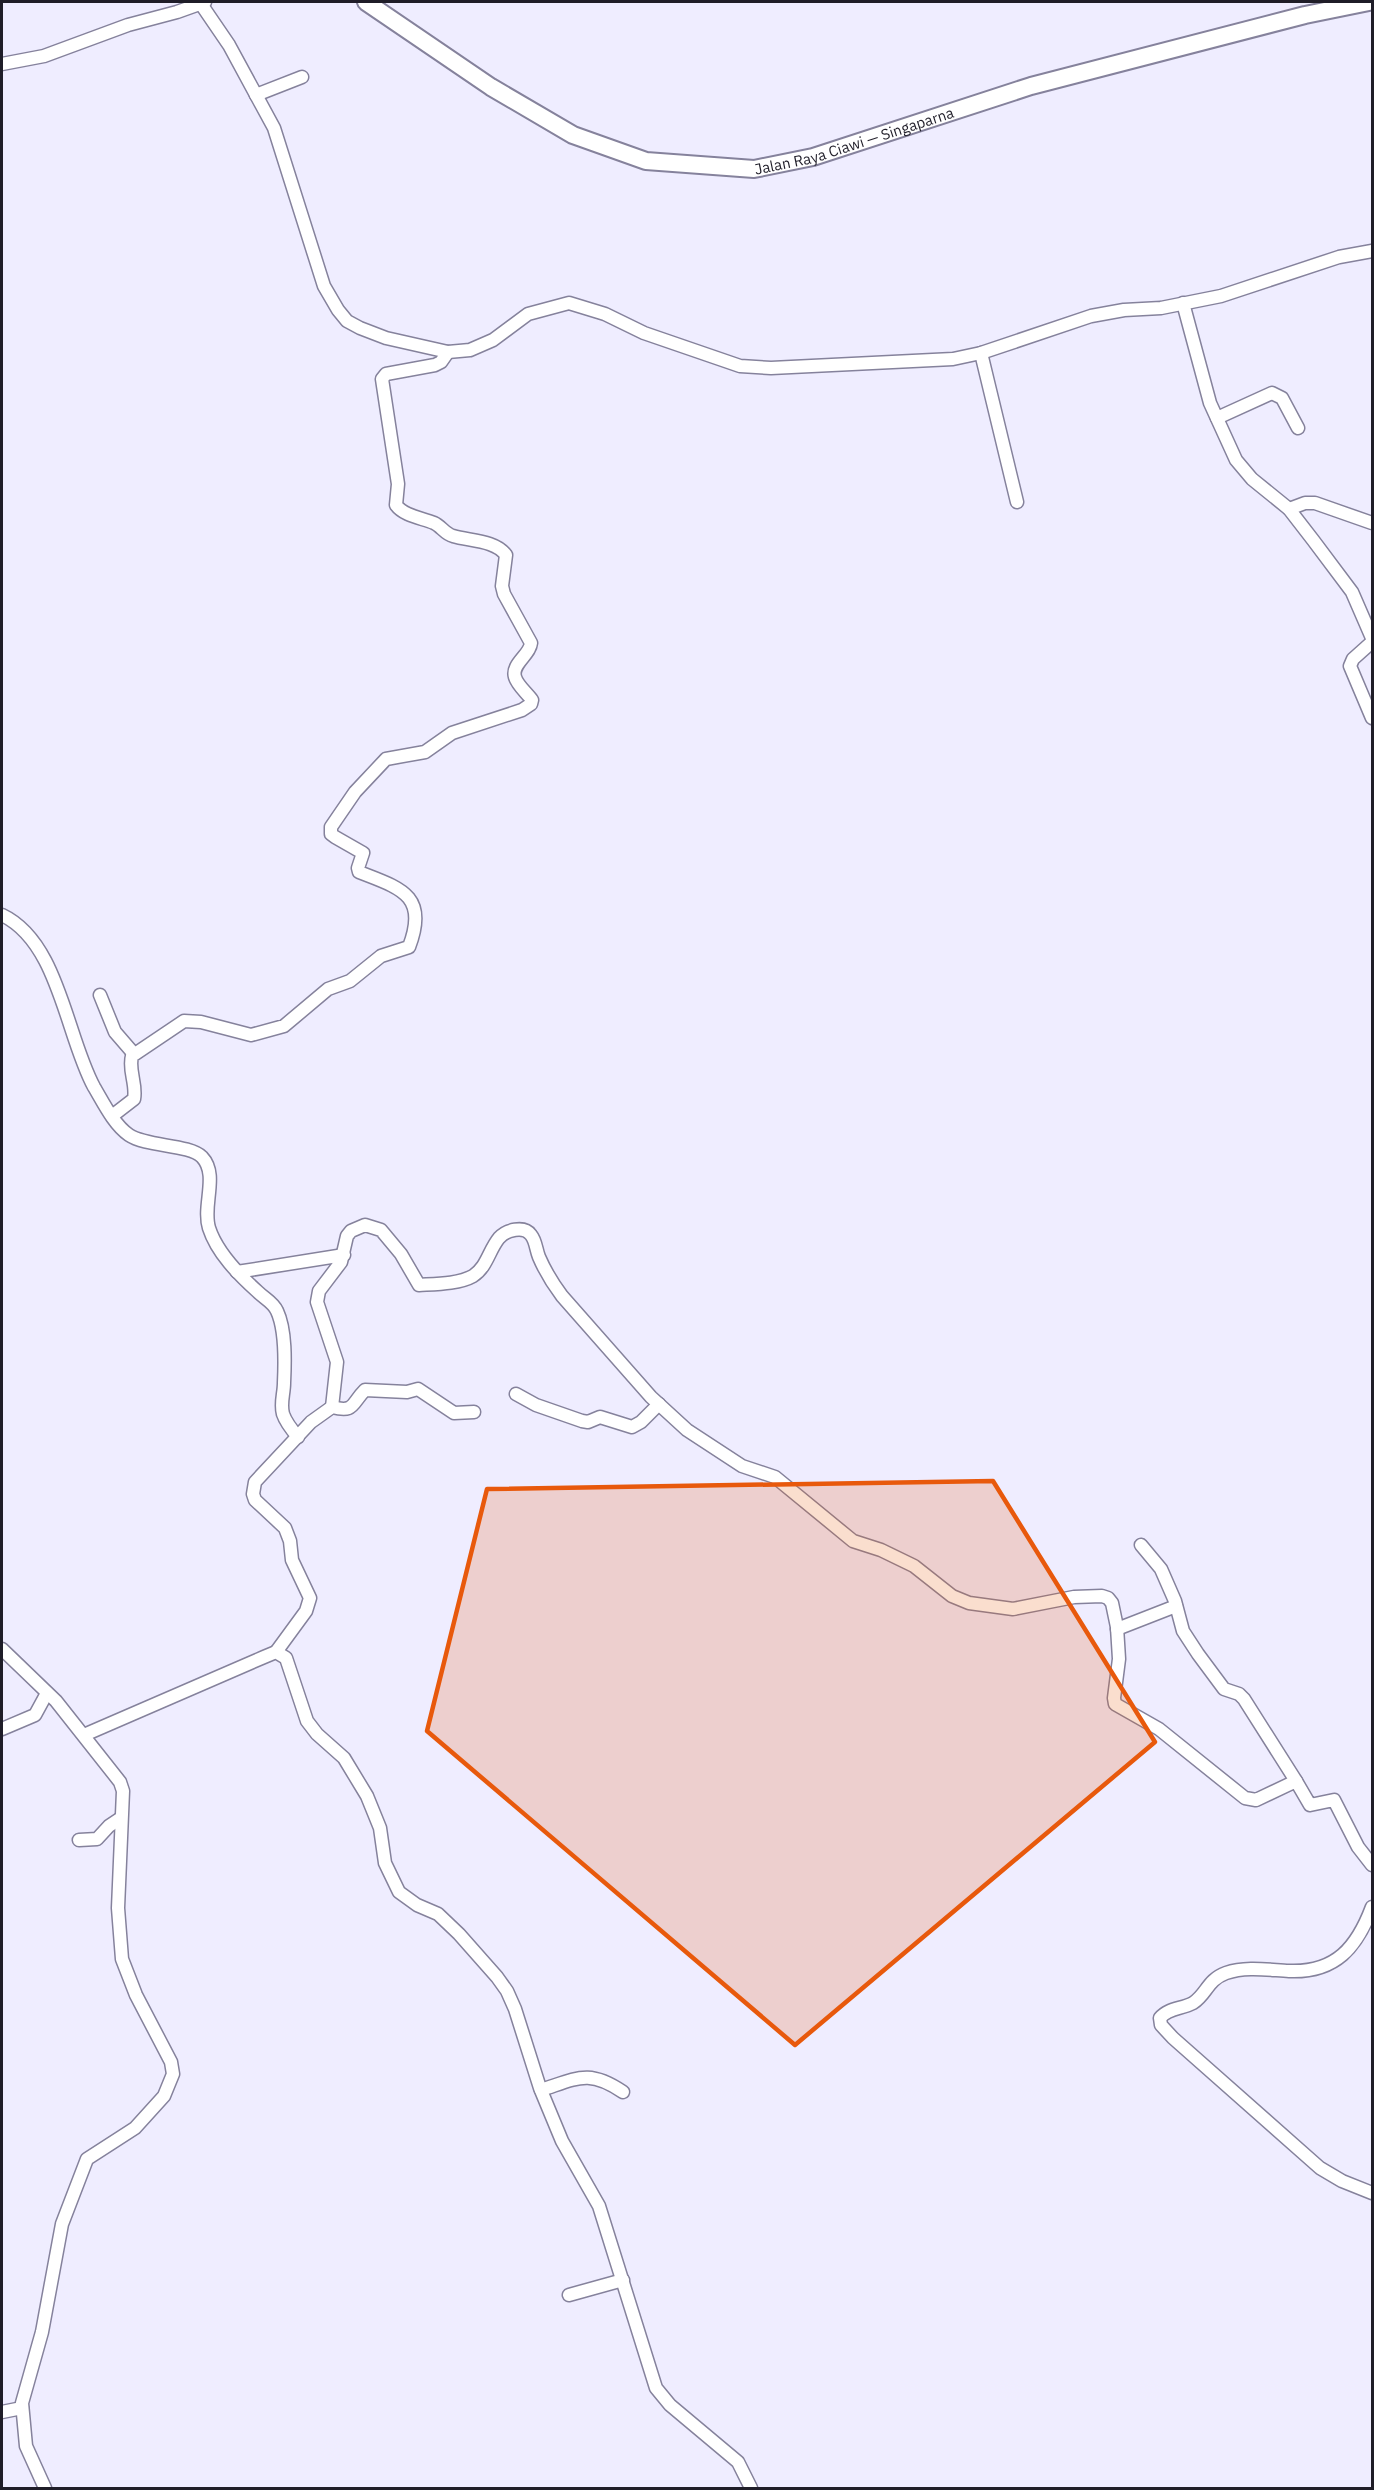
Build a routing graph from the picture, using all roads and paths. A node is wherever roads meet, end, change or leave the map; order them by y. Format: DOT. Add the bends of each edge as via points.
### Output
graph roads {
  1 [pos="366,2"];
  2 [pos="1369,2"];
  3 [pos="203,3"];
  4 [pos="2,64"];
  5 [pos="302,77"];
  6 [pos="256,95"];
  7 [pos="1372,251"];
  8 [pos="1183,303"];
  9 [pos="448,352"];
  10 [pos="981,353"];
  11 [pos="1217,418"];
  12 [pos="1298,428"];
  13 [pos="1017,502"];
  14 [pos="1288,510"];
  15 [pos="1372,523"];
  16 [pos="1372,640"];
  17 [pos="1372,718"];
  18 [pos="2,915"];
  19 [pos="100,996"];
  20 [pos="134,1054"];
  21 [pos="112,1116"];
  22 [pos="344,1255"];
  23 [pos="237,1272"];
  24 [pos="516,1394"];
  25 [pos="659,1404"];
  26 [pos="332,1407"];
  27 [pos="474,1412"];
  28 [pos="298,1437"];
  29 [pos="1141,1545"];
  30 [pos="1176,1606"];
  31 [pos="1117,1629"];
  32 [pos="2,1649"];
  33 [pos="276,1652"];
  34 [pos="48,1693"];
  35 [pos="2,1729"];
  36 [pos="84,1736"];
  37 [pos="1296,1781"];
  38 [pos="121,1818"];
  39 [pos="79,1840"];
  40 [pos="1372,1865"];
  41 [pos="1372,1907"];
  42 [pos="541,2090"];
  43 [pos="624,2092"];
  44 [pos="1372,2193"];
  45 [pos="623,2280"];
  46 [pos="569,2295"];
  47 [pos="22,2408"];
  48 [pos="2,2412"];
  49 [pos="45,2488"];
  50 [pos="751,2488"];
  1 -- 2 [label="main road, Jalan Raya Ciawi — Singaparna" via="491,87 573,135 646,161 754,169 813,157 1031,86"];
  3 -- 4 [label="street" via="44,56"];
  3 -- 6 [label="street"];
  5 -- 6 [label="street"];
  6 -- 9 [label="street" via="274,128 321,276 338,310 347,321 386,338"];
  7 -- 8 [label="street" via="1221,296"];
  8 -- 10 [label="street" via="1091,316"];
  8 -- 11 [label="street"];
  9 -- 10 [label="street" via="470,350 493,340 528,314 569,303 740,366 898,362"];
  9 -- 20 [label="street" via="435,365 387,374 382,379 398,484 396,505 403,512 437,524 450,535 491,546 506,555 504,594 531,643 515,677 531,704 452,733 425,752 386,759 355,792 331,827 332,834 363,852 360,872 402,890 414,904 409,947 381,956 350,981 328,989 284,1026 251,1035 184,1021"];
  10 -- 13 [label="street"];
  11 -- 12 [label="street" via="1272,393 1282,398"];
  11 -- 14 [label="street" via="1241,467"];
  14 -- 15 [label="street" via="1315,503"];
  14 -- 16 [label="street" via="1352,592"];
  16 -- 17 [label="street" via="1350,666"];
  18 -- 21 [label="street" via="14,920 42,954 93,1086"];
  19 -- 20 [label="street" via="116,1035"];
  20 -- 21 [label="street" via="130,1063 136,1089 134,1099"];
  21 -- 23 [label="street" via="128,1134 197,1153 204,1159 210,1176 209,1227"];
  22 -- 23 [label="street"];
  22 -- 25 [label="street" via="347,1236 365,1225 381,1230 419,1285 453,1281 474,1276 507,1232 528,1232 562,1296"];
  22 -- 26 [label="street" via="319,1291 317,1302 337,1362"];
  23 -- 28 [label="street" via="274,1304 279,1314 283,1345 282,1411"];
  24 -- 25 [label="street" via="582,1421 602,1417 632,1426"];
  25 -- 31 [label="street" via="695,1437 742,1466 775,1477 853,1542 914,1566 952,1596 969,1603 1012,1609 1101,1596 1112,1602"];
  26 -- 27 [label="street" via="353,1407 365,1390 418,1389 454,1413"];
  26 -- 28 [label="street"];
  28 -- 33 [label="street" via="253,1488 255,1500 285,1528 292,1560 309,1598 306,1611"];
  29 -- 30 [label="street" via="1161,1569"];
  30 -- 31 [label="street"];
  30 -- 37 [label="street" via="1184,1631 1198,1654 1224,1689 1244,1698"];
  31 -- 37 [label="street" via="1115,1704 1159,1729 1245,1798 1256,1800"];
  32 -- 34 [label="street"];
  33 -- 36 [label="street"];
  33 -- 42 [label="street" via="289,1664 307,1721 344,1758 367,1796 380,1828 385,1863 399,1892 438,1914 507,1991"];
  34 -- 35 [label="street" via="35,1715"];
  34 -- 36 [label="street"];
  36 -- 38 [label="street" via="120,1782"];
  37 -- 40 [label="street" via="1310,1805 1334,1800 1358,1847"];
  38 -- 39 [label="street" via="97,1839"];
  38 -- 47 [label="street" via="118,1908 122,1959 171,2061 172,2074 164,2096 135,2128 84,2163 62,2224 42,2332"];
  41 -- 44 [label="street" via="1363,1932 1336,1960 1320,1969 1228,1972 1215,1977 1194,2002 1160,2018 1173,2038 1320,2168"];
  42 -- 43 [label="street" via="593,2077 605,2079"];
  42 -- 45 [label="street" via="562,2141 600,2206"];
  45 -- 46 [label="street"];
  45 -- 50 [label="street" via="656,2388 670,2405 738,2462"];
  47 -- 48 [label="street"];
  47 -- 49 [label="street" via="26,2446"];
}
